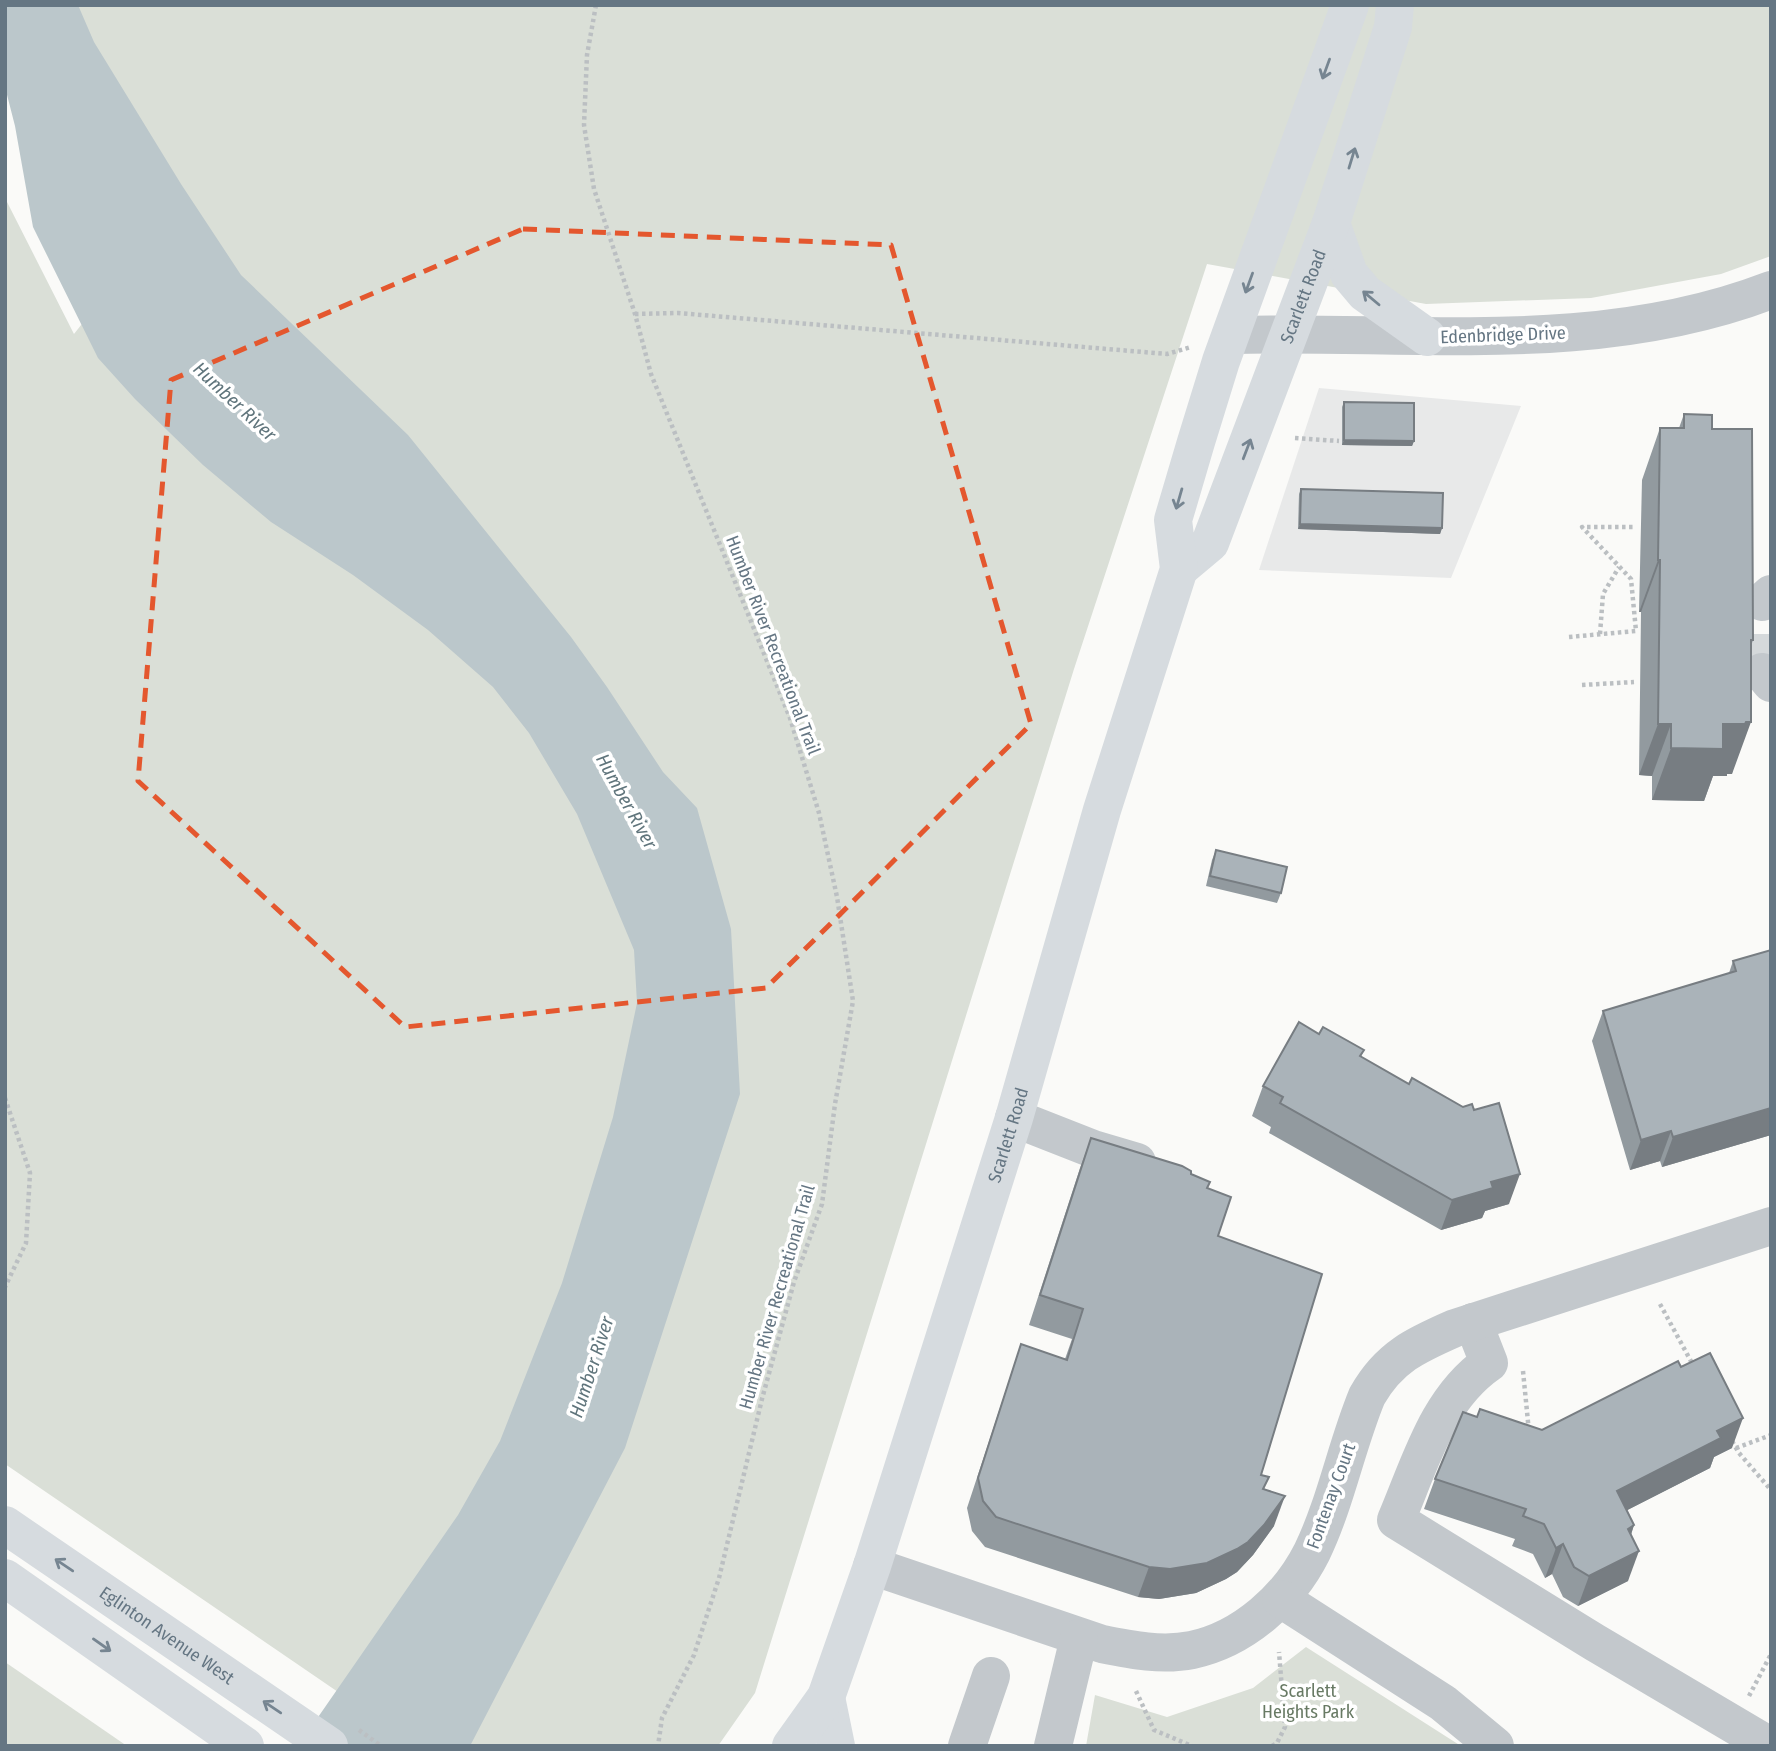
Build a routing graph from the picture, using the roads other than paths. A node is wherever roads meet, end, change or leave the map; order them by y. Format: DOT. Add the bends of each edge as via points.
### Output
graph roads {
  1 [pos="1350,5"];
  2 [pos="1395,5"];
  3 [pos="1331,223"];
  4 [pos="1771,290"];
  5 [pos="1291,333"];
  6 [pos="1231,335"];
  7 [pos="1427,337"];
  8 [pos="1179,569"];
  9 [pos="1014,1118"];
  10 [pos="1167,1172"];
  11 [pos="1771,1226"];
  12 [pos="1473,1322"];
  13 [pos="5,1525"];
  14 [pos="872,1566"];
  15 [pos="5,1578"];
  16 [pos="1280,1598"];
  17 [pos="1079,1638"];
  18 [pos="991,1676"];
  19 [pos="826,1697"];
  20 [pos="245,1746"];
  21 [pos="329,1746"];
  22 [pos="791,1746"];
  23 [pos="836,1746"];
  24 [pos="967,1746"];
  25 [pos="1053,1746"];
  26 [pos="1495,1746"];
  27 [pos="1770,1746"];
  1 -- 6 [label="main road, Scarlett Road, one-way"];
  3 -- 2 [label="main road, Scarlett Road, one-way" via="1393,27"];
  3 -- 5 [label="main road, Scarlett Road"];
  7 -- 3 [label="main road, one-way" via="1365,293 1349,274"];
  4 -- 7 [label="street, Edenbridge Drive" via="1700,313 1596,331"];
  5 -- 6 [label="street, Edenbridge Drive"];
  5 -- 7 [label="street, Edenbridge Drive"];
  8 -- 5 [label="main road, Scarlett Road, one-way" via="1210,543"];
  6 -- 8 [label="main road, Scarlett Road, one-way" via="1172,520"];
  8 -- 9 [label="main road, Scarlett Road" via="1102,810"];
  9 -- 10 [label="street"];
  9 -- 14 [label="main road, Scarlett Road"];
  11 -- 12 [label="street, Fontenay Court"];
  12 -- 16 [label="street, Fontenay Court" via="1421,1342 1377,1379 1311,1553"];
  12 -- 27 [label="street" via="1489,1363 1471,1376 1441,1415 1396,1520"];
  21 -- 13 [label="main road, Eglinton Avenue West, one-way"];
  14 -- 17 [label="street, Fontenay Court"];
  14 -- 19 [label="main road, Scarlett Road"];
  15 -- 20 [label="main road, one-way"];
  16 -- 17 [label="street, Fontenay Court" via="1244,1627 1194,1650 1132,1650"];
  16 -- 26 [label="street" via="1443,1703"];
  17 -- 25 [label="street"];
  18 -- 24 [label="street"];
  19 -- 22 [label="main road, Scarlett Road"];
  19 -- 23 [label="main road"];
}
